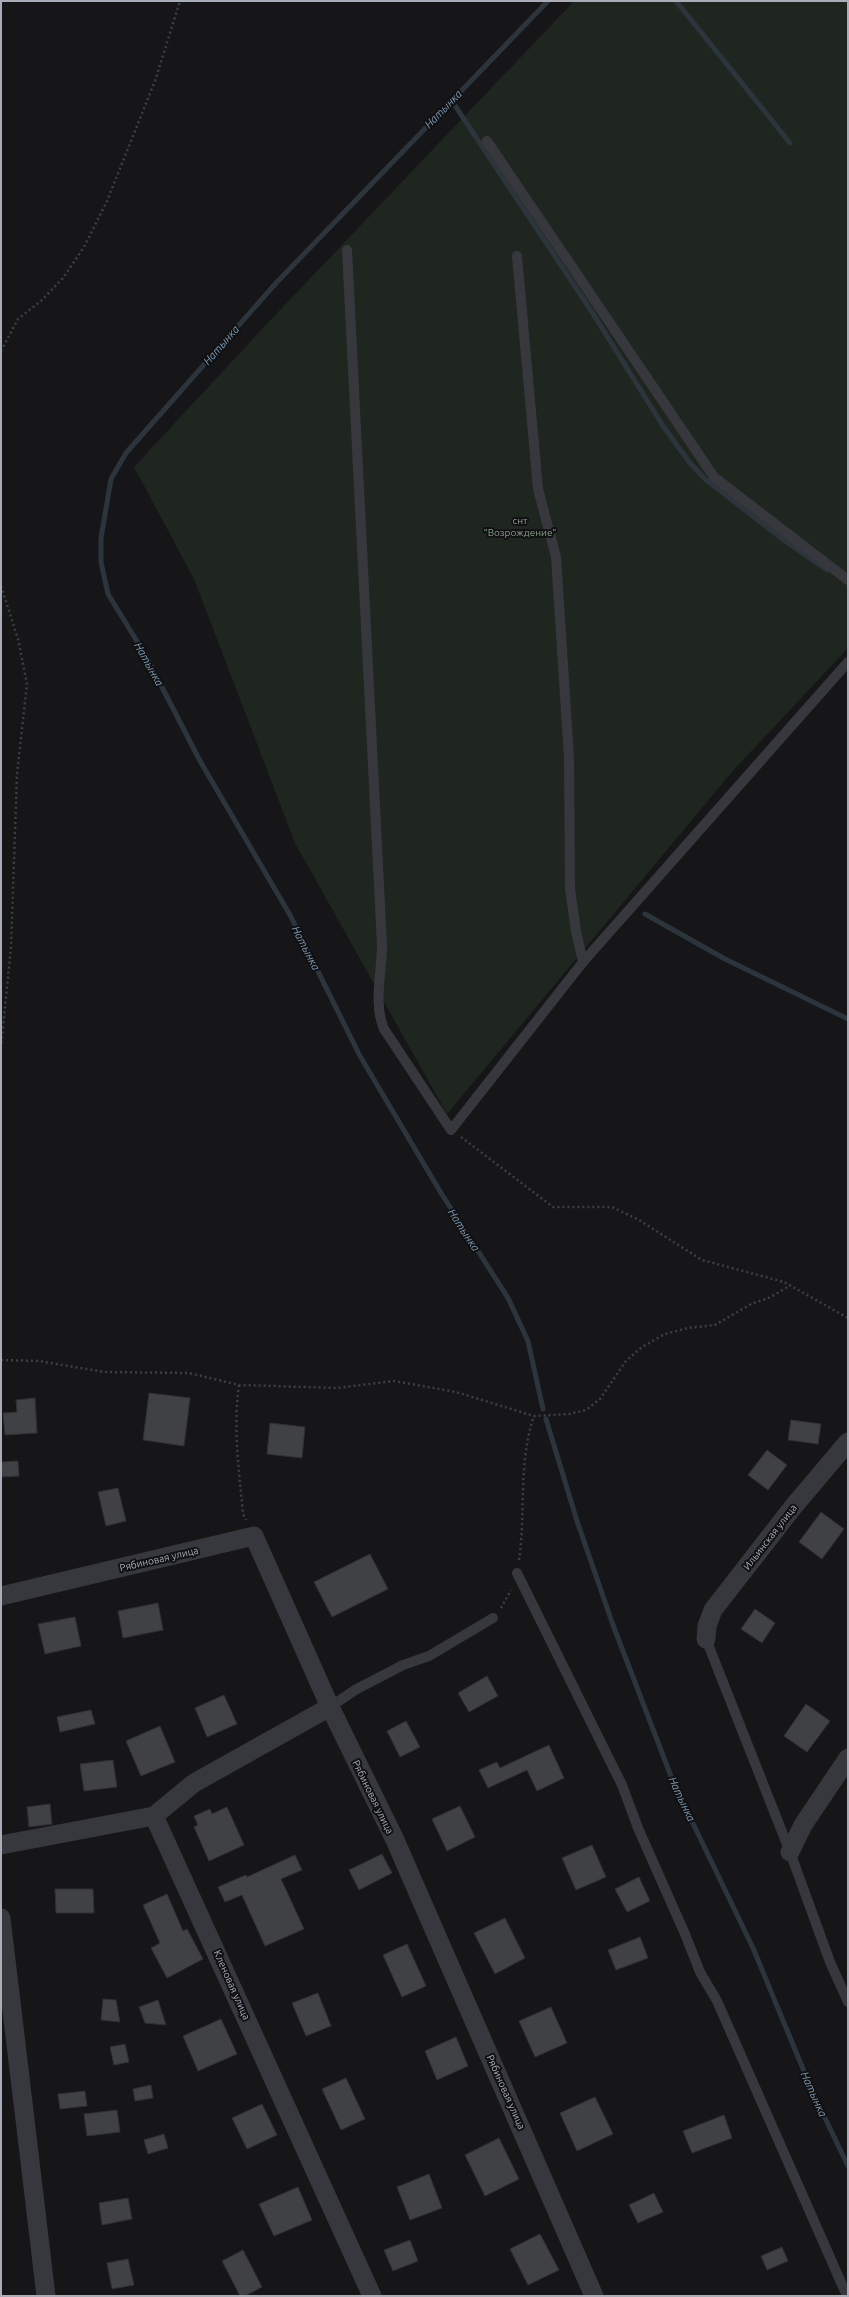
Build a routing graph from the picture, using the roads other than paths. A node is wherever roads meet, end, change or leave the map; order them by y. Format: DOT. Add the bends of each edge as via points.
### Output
graph roads {
  1 [pos="487,141"];
  2 [pos="347,250"];
  3 [pos="517,256"];
  4 [pos="848,580"];
  5 [pos="848,662"];
  6 [pos="583,962"];
  7 [pos="848,1442"];
  8 [pos="517,1573"];
  9 [pos="1,1596"];
  10 [pos="493,1618"];
  11 [pos="706,1639"];
  12 [pos="330,1707"];
  13 [pos="848,1758"];
  14 [pos="154,1816"];
  15 [pos="1,1845"];
  16 [pos="790,1852"];
  17 [pos="1,1918"];
  18 [pos="848,2002"];
  19 [pos="46,2296"];
  20 [pos="372,2296"];
  21 [pos="594,2296"];
  22 [pos="847,2296"];
  1 -- 4 [label="lane" via="714,477"];
  2 -- 6 [label="lane" via="382,945 379,1018 451,1130"];
  3 -- 6 [label="lane" via="538,489 556,557 569,758 570,889"];
  5 -- 6 [label="lane"];
  7 -- 11 [label="street, Ильинская улица" via="793,1507 713,1610 707,1626"];
  8 -- 22 [label="lane" via="622,1785 700,1972 717,2001"];
  9 -- 12 [label="street, Рябиновая улица" via="254,1536"];
  10 -- 12 [label="lane" via="429,1656 403,1665 355,1690"];
  11 -- 16 [label="lane"];
  12 -- 14 [label="street" via="194,1783"];
  12 -- 21 [label="street, Рябиновая улица" via="395,1840"];
  13 -- 16 [label="street" via="803,1825"];
  14 -- 15 [label="street"];
  14 -- 20 [label="street, Кленовая улица"];
  16 -- 18 [label="lane" via="830,1962"];
  17 -- 19 [label="street"];
}
